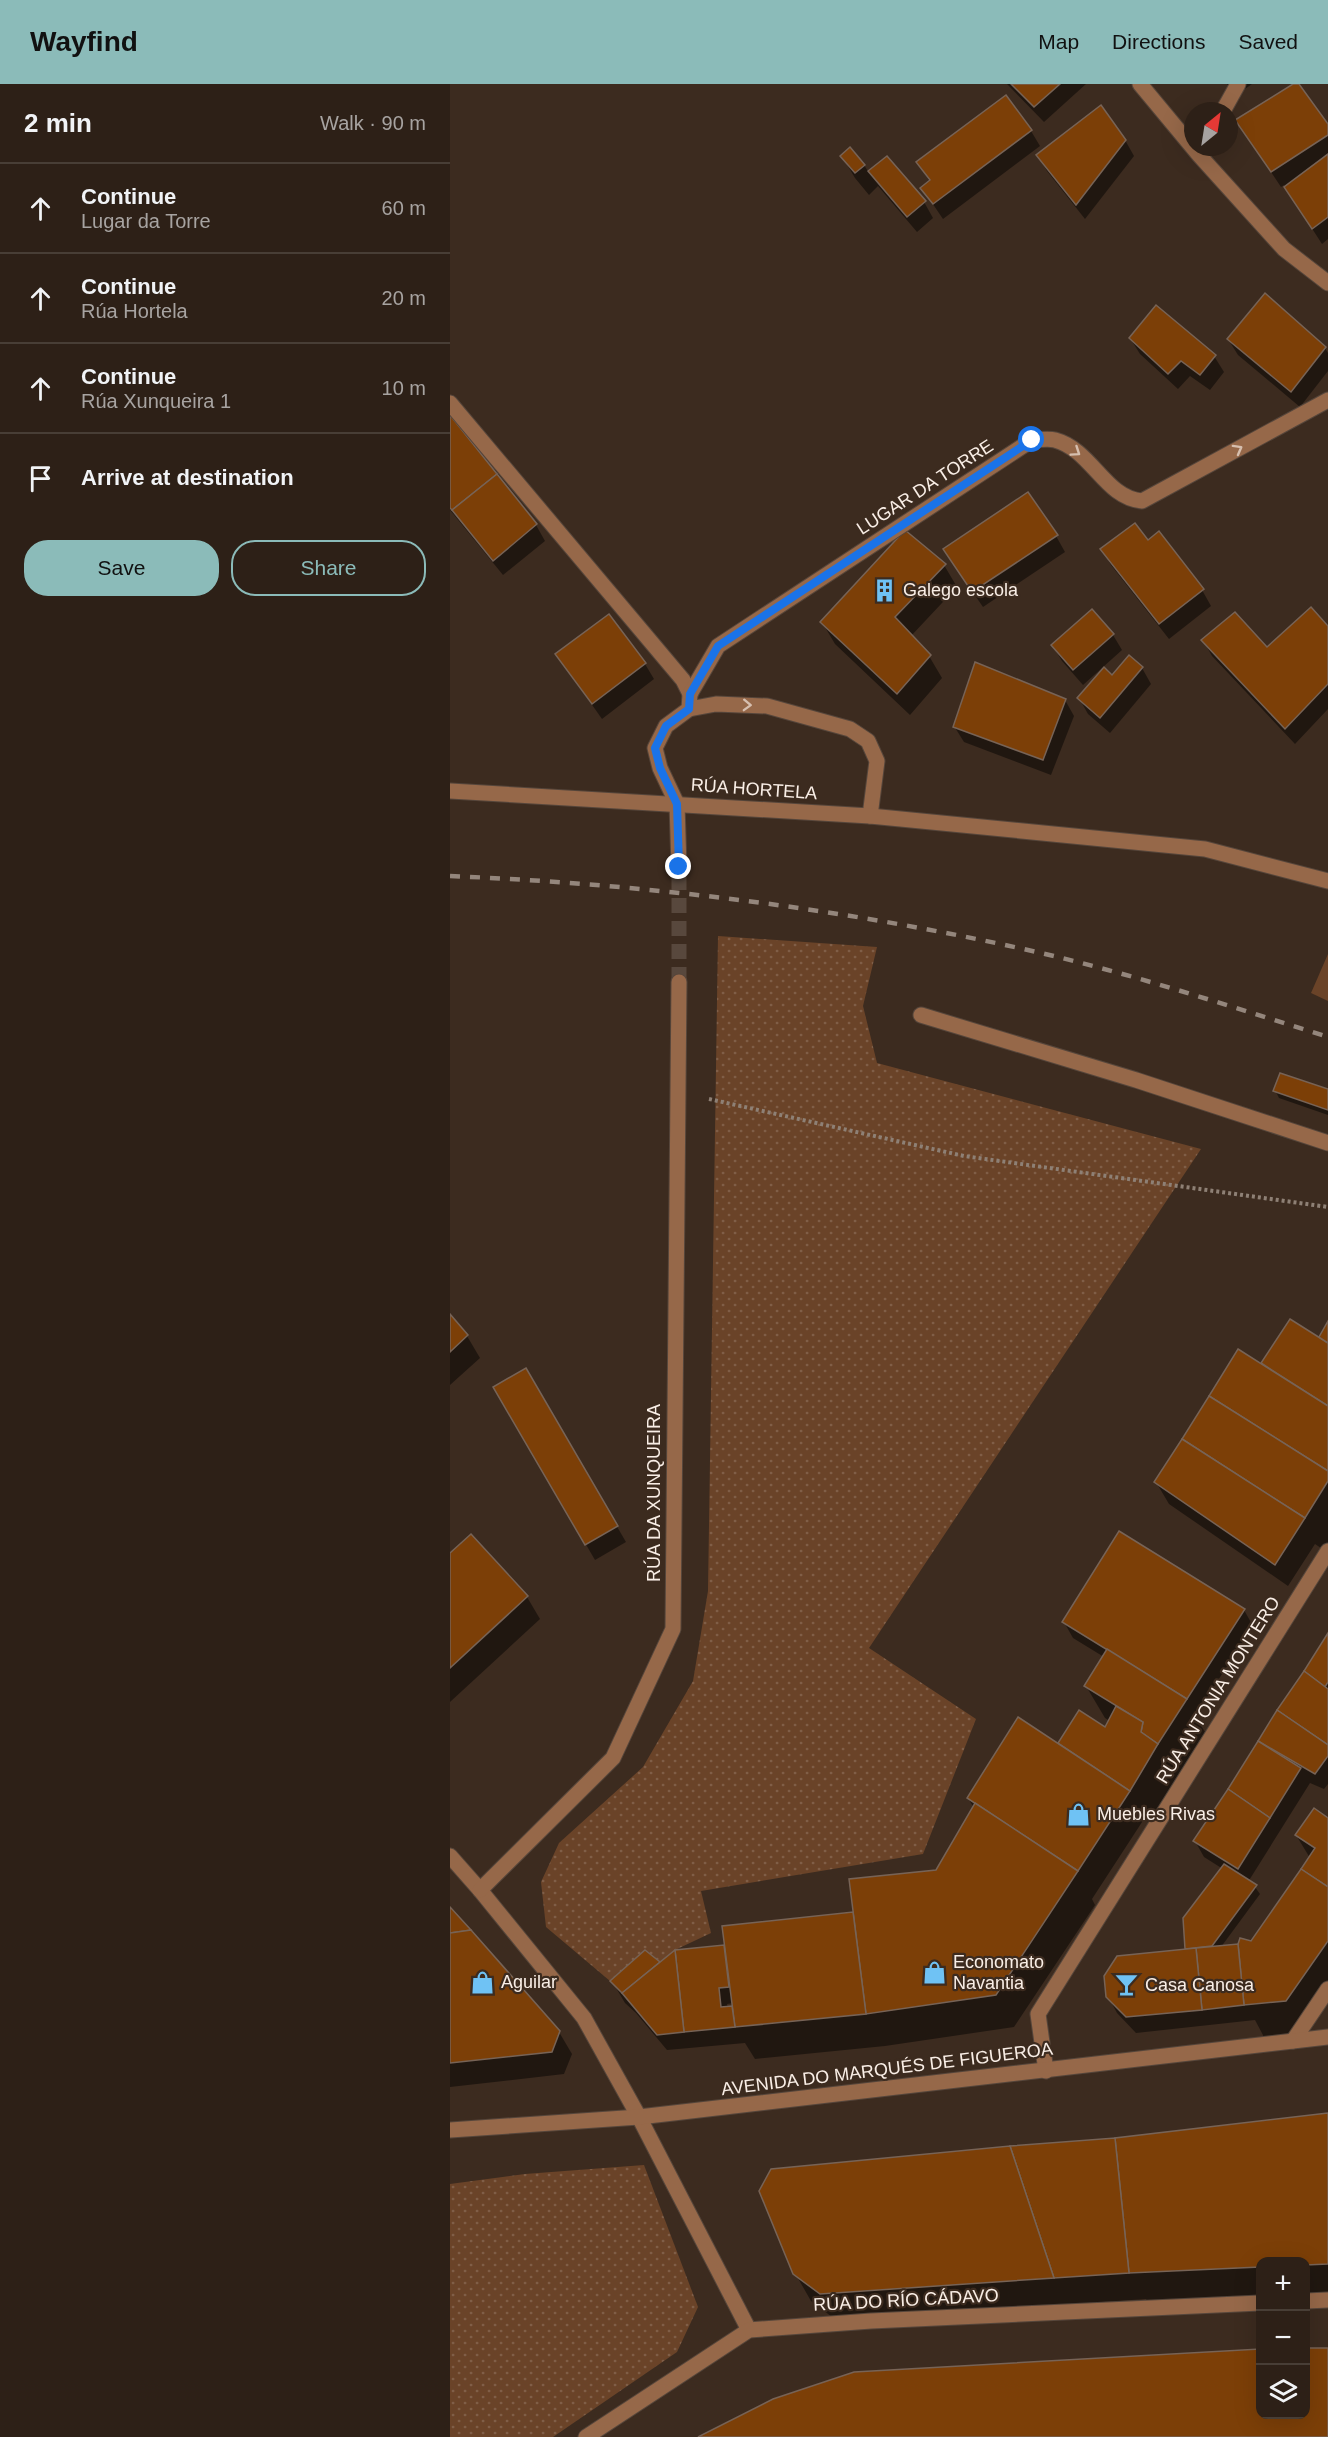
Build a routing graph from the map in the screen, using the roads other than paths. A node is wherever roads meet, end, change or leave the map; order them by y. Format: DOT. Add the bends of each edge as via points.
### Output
graph roads {
  1 [pos="1140,84"];
  2 [pos="1238,84"];
  3 [pos="1228,102"];
  4 [pos="1184,132"];
  5 [pos="1205,156"];
  6 [pos="1328,283"];
  7 [pos="1328,400"];
  8 [pos="450,403"];
  9 [pos="689,701"];
  10 [pos="450,791"];
  11 [pos="677,804"];
  12 [pos="870,816"];
  13 [pos="679,867"];
  14 [pos="1328,881"];
  15 [pos="679,982"];
  16 [pos="921,1015"];
  17 [pos="1328,1143"];
  18 [pos="1328,1551"];
  19 [pos="450,1856"];
  20 [pos="480,1890"];
  21 [pos="1328,1989"];
  22 [pos="1328,2037"];
  23 [pos="1293,2041"];
  24 [pos="1046,2071"];
  25 [pos="639,2117"];
  26 [pos="450,2130"];
  27 [pos="1328,2300"];
  28 [pos="1310,2301"];
  29 [pos="1256,2303"];
  30 [pos="748,2330"];
  31 [pos="586,2437"];
  1 -- 4 [label="street"];
  2 -- 3 [label="street"];
  5 -- 6 [label="street" via="1284,249"];
  9 -- 7 [label="street, LUGAR DA TORRE, one-way" via="718,646 1032,440 1055,440 1078,451 1121,496 1142,501"];
  8 -- 9 [label="street" via="683,680"];
  9 -- 11 [label="street, RÚA HORTELA" via="666,726 655,748"];
  9 -- 12 [label="street, one-way" via="768,706 850,729 868,741 877,761"];
  10 -- 11 [label="street"];
  11 -- 12 [label="street, RÚA HORTELA"];
  11 -- 13 [label="street"];
  12 -- 14 [label="street, RÚA HORTELA" via="1205,849"];
  15 -- 20 [label="street, RÚA DA XUNQUEIRA" via="673,1629 613,1758"];
  16 -- 17 [label="street"];
  18 -- 24 [label="street, RÚA ANTONIA MONTERO" via="1038,2014"];
  19 -- 20 [label="street"];
  20 -- 25 [label="street" via="584,2018"];
  21 -- 23 [label="street"];
  22 -- 23 [label="street, AVENIDA DO MARQUÉS DE FIGUEROA"];
  23 -- 24 [label="street, AVENIDA DO MARQUÉS DE FIGUEROA"];
  24 -- 25 [label="street, AVENIDA DO MARQUÉS DE FIGUEROA"];
  25 -- 26 [label="street, AVENIDA DO MARQUÉS DE FIGUEROA"];
  25 -- 30 [label="street"];
  27 -- 28 [label="street"];
  29 -- 30 [label="street, RÚA DO RÍO CÁDAVO"];
  30 -- 31 [label="street, RÚA DO RÍO CÁDAVO"];
}
